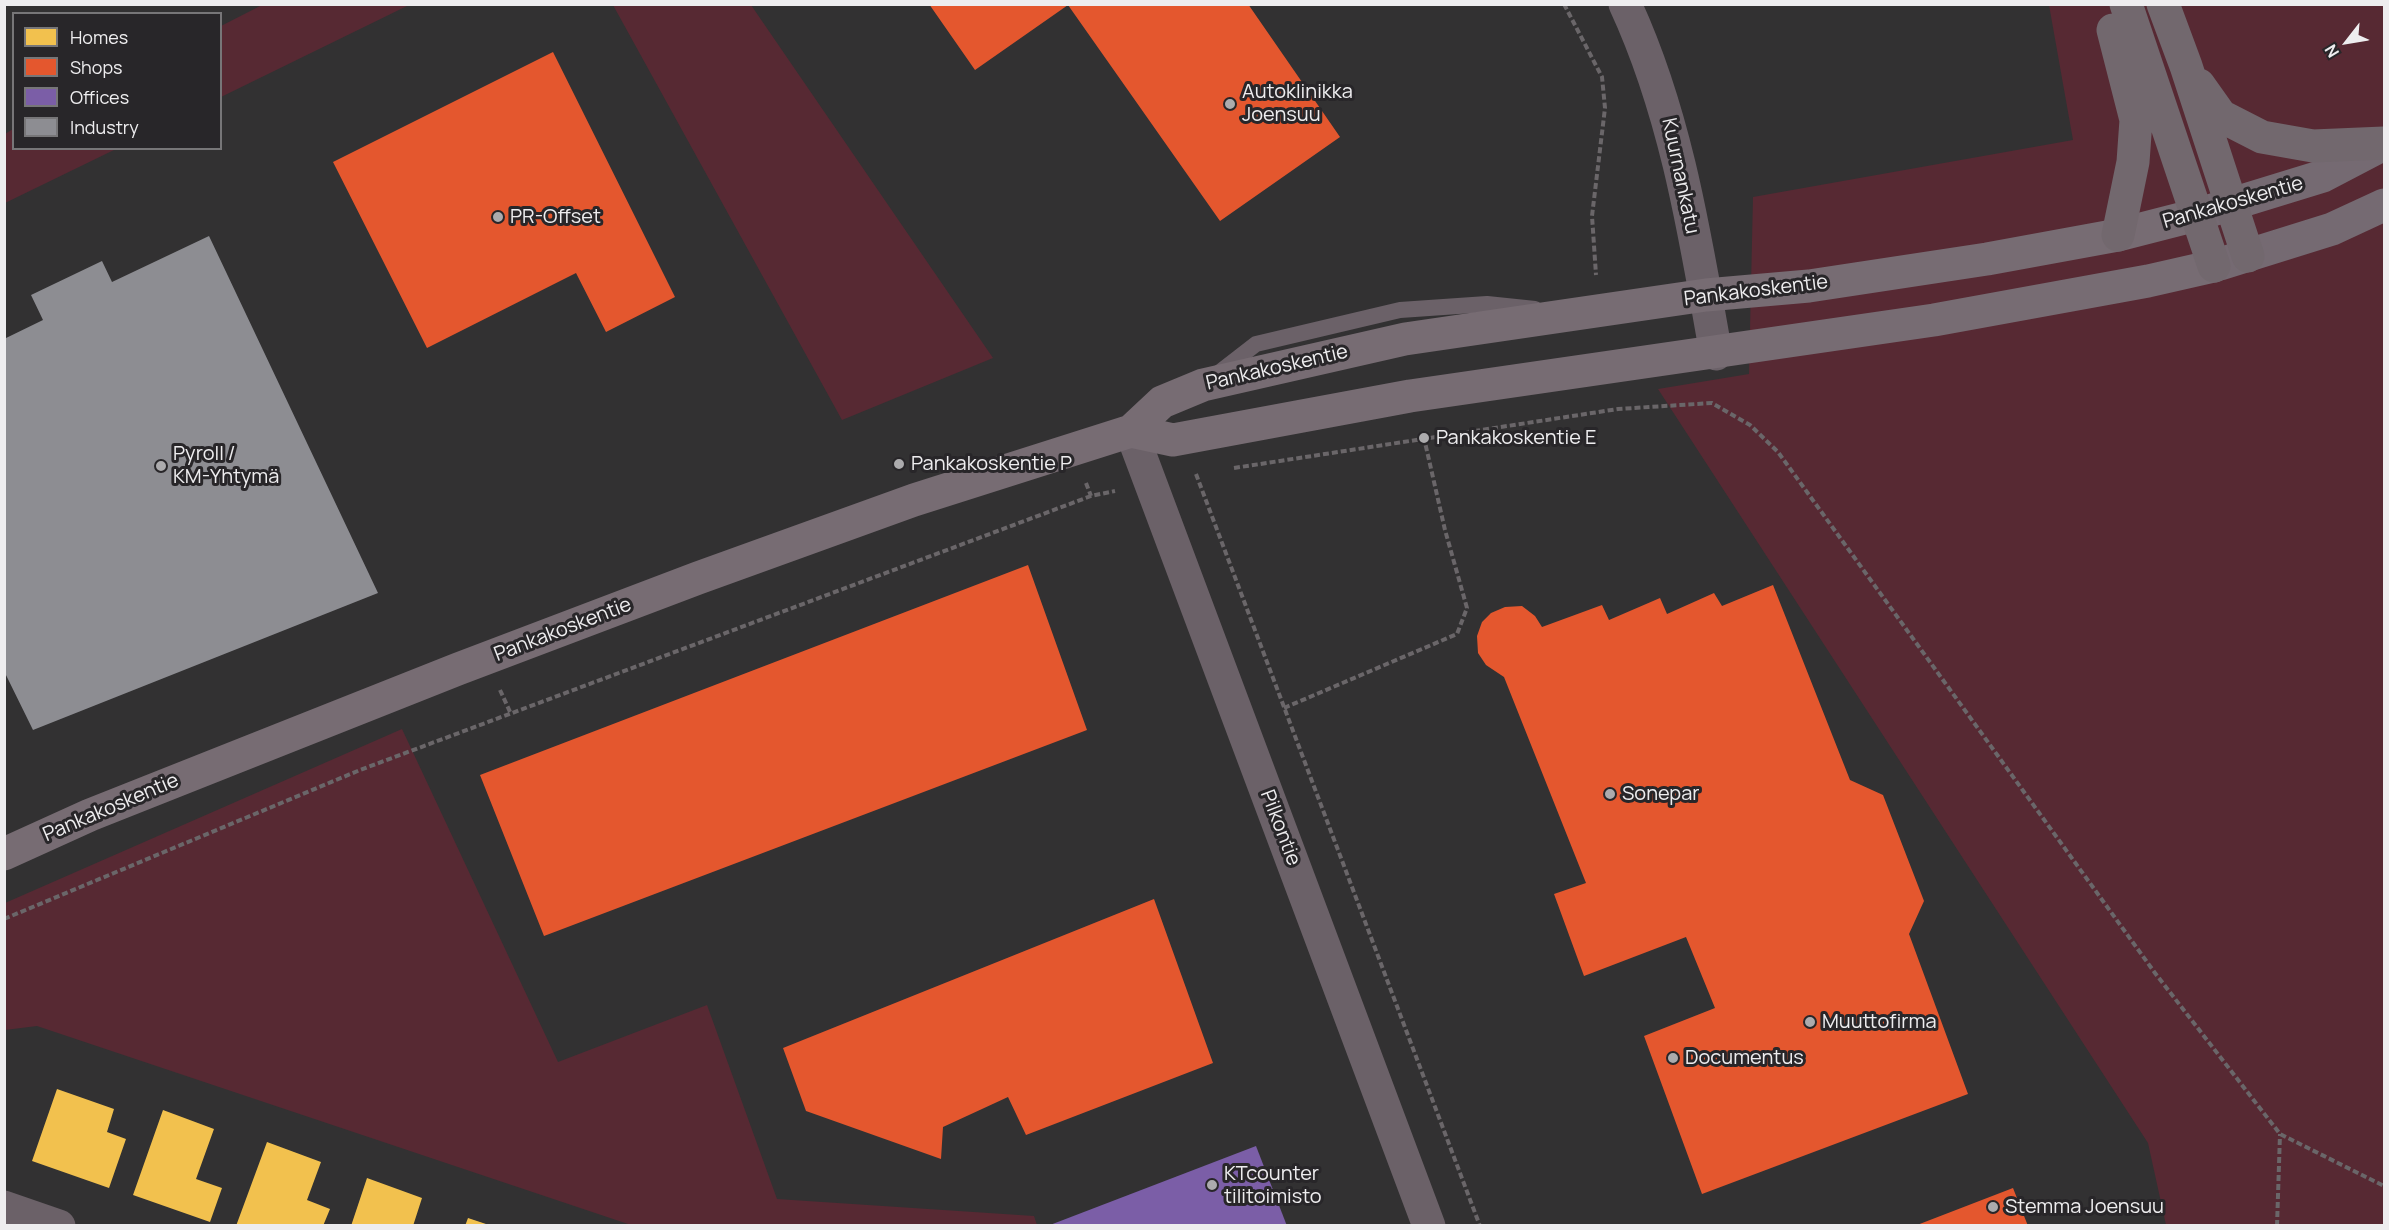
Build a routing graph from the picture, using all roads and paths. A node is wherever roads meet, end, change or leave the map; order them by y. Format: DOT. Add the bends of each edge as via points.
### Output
graph roads {
  1 [pos="1564,4"];
  2 [pos="1626,4"];
  3 [pos="2119,4"];
  4 [pos="2126,4"];
  5 [pos="2163,4"];
  6 [pos="2186,66"];
  7 [pos="2385,143"];
  8 [pos="2231,205"];
  9 [pos="2385,205"];
  10 [pos="2196,215"];
  11 [pos="2118,235"];
  12 [pos="2248,256"];
  13 [pos="2214,266"];
  14 [pos="1706,296"];
  15 [pos="1589,313"];
  16 [pos="1716,354"];
  17 [pos="1608,366"];
  18 [pos="1618,409"];
  19 [pos="1131,431"];
  20 [pos="1424,438"];
  21 [pos="1230,469"];
  22 [pos="1207,472"];
  23 [pos="1196,474"];
  24 [pos="1151,484"];
  25 [pos="1284,708"];
  26 [pos="4,854"];
  27 [pos="4,919"];
  28 [pos="2280,1134"];
  29 [pos="2385,1186"];
  30 [pos="4,1207"];
  31 [pos="59,1226"];
  32 [pos="1429,1226"];
  33 [pos="1480,1226"];
  34 [pos="2277,1226"];
  1 -- 15 [label="path" via="1602,77 1605,108 1592,216"];
  2 -- 14 [label="street, Kuurnankatu" via="1671,125"];
  3 -- 11 [label="highway" via="2113,31 2136,120 2133,162"];
  4 -- 10 [label="highway"];
  5 -- 6 [label="highway"];
  6 -- 7 [label="highway" via="2221,116 2262,137 2313,146"];
  6 -- 8 [label="highway"];
  7 -- 8 [label="main road, Pankakoskentie" via="2323,176"];
  8 -- 10 [label="main road, Pankakoskentie"];
  8 -- 12 [label="highway"];
  9 -- 12 [label="main road, Pankakoskentie" via="2332,229"];
  10 -- 11 [label="main road, Pankakoskentie"];
  10 -- 13 [label="highway"];
  11 -- 14 [label="main road, Pankakoskentie" via="1853,279"];
  12 -- 13 [label="main road, Pankakoskentie"];
  13 -- 16 [label="main road, Pankakoskentie" via="1945,318"];
  14 -- 15 [label="main road, Pankakoskentie"];
  14 -- 16 [label="street, Kuurnankatu"];
  15 -- 19 [label="main road, Pankakoskentie" via="1405,339 1203,385 1162,402"];
  16 -- 17 [label="main road, Pankakoskentie"];
  17 -- 18 [label="path"];
  17 -- 19 [label="main road, Pankakoskentie" via="1337,408 1173,440"];
  18 -- 20 [label="path"];
  18 -- 28 [label="path" via="1712,403 1750,425 1778,452 2156,973"];
  19 -- 24 [label="street, Pilkontie"];
  19 -- 26 [label="main road, Pankakoskentie" via="914,500 698,578 90,815"];
  20 -- 21 [label="path"];
  20 -- 25 [label="path" via="1467,608 1457,634"];
  22 -- 23 [label="path"];
  23 -- 24 [label="path"];
  23 -- 25 [label="path"];
  24 -- 27 [label="path" via="1091,496 360,770"];
  24 -- 32 [label="street, Pilkontie"];
  25 -- 33 [label="path"];
  28 -- 29 [label="path"];
  28 -- 34 [label="path"];
  30 -- 31 [label="street"];
}
